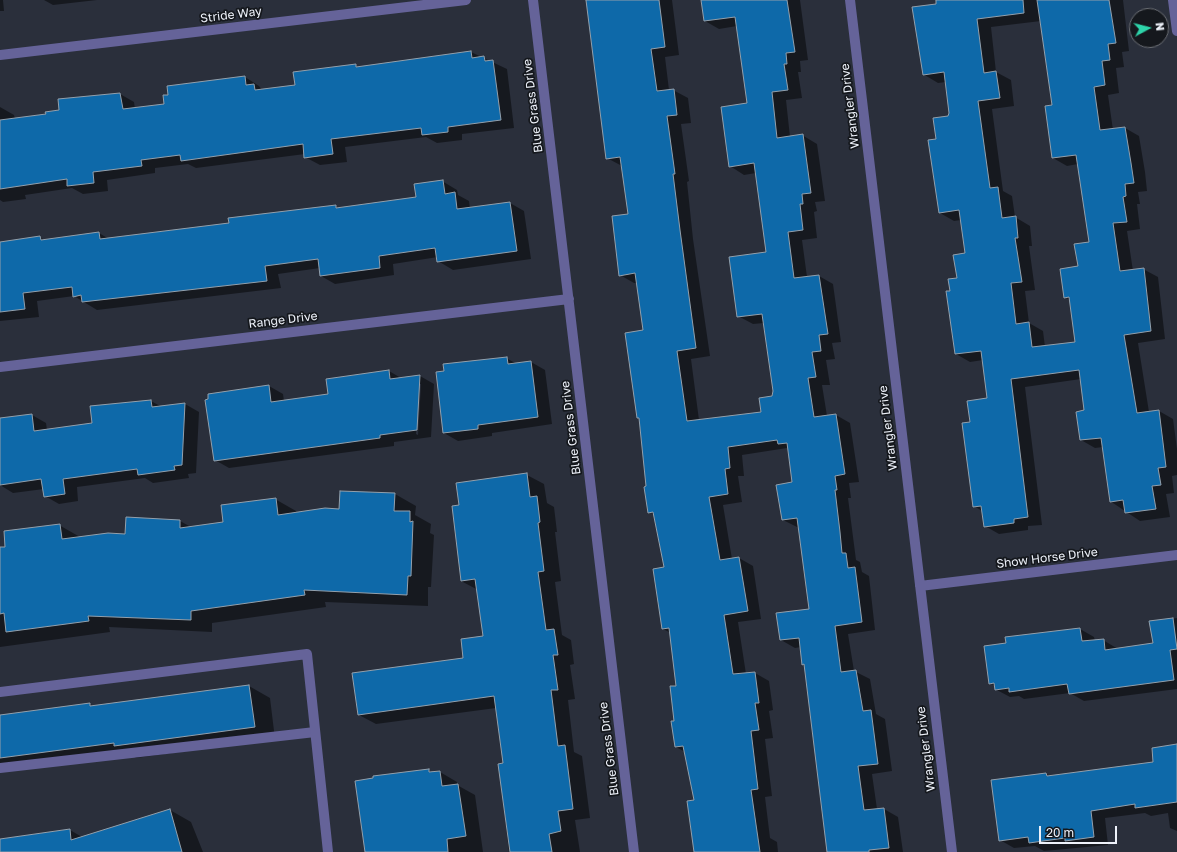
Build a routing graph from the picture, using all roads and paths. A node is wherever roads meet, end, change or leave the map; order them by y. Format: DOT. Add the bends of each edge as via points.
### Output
graph roads {
  1 [pos="466,0"];
  2 [pos="533,0"];
  3 [pos="850,0"];
  4 [pos="1173,0"];
  5 [pos="1177,31"];
  6 [pos="0,55"];
  7 [pos="569,299"];
  8 [pos="0,367"];
  9 [pos="1177,555"];
  10 [pos="920,586"];
  11 [pos="0,692"];
  12 [pos="315,732"];
  13 [pos="0,768"];
  14 [pos="328,852"];
  15 [pos="634,852"];
  16 [pos="952,852"];
  1 -- 6 [label="street, Stride Way"];
  2 -- 7 [label="street, Blue Grass Drive"];
  3 -- 10 [label="street, Wrangler Drive"];
  4 -- 5 [label="street"];
  7 -- 8 [label="street, Range Drive"];
  7 -- 15 [label="street, Blue Grass Drive"];
  9 -- 10 [label="street, Show Horse Drive"];
  10 -- 16 [label="street, Wrangler Drive"];
  11 -- 12 [label="street" via="307,654"];
  12 -- 13 [label="street"];
  12 -- 14 [label="street"];
}
